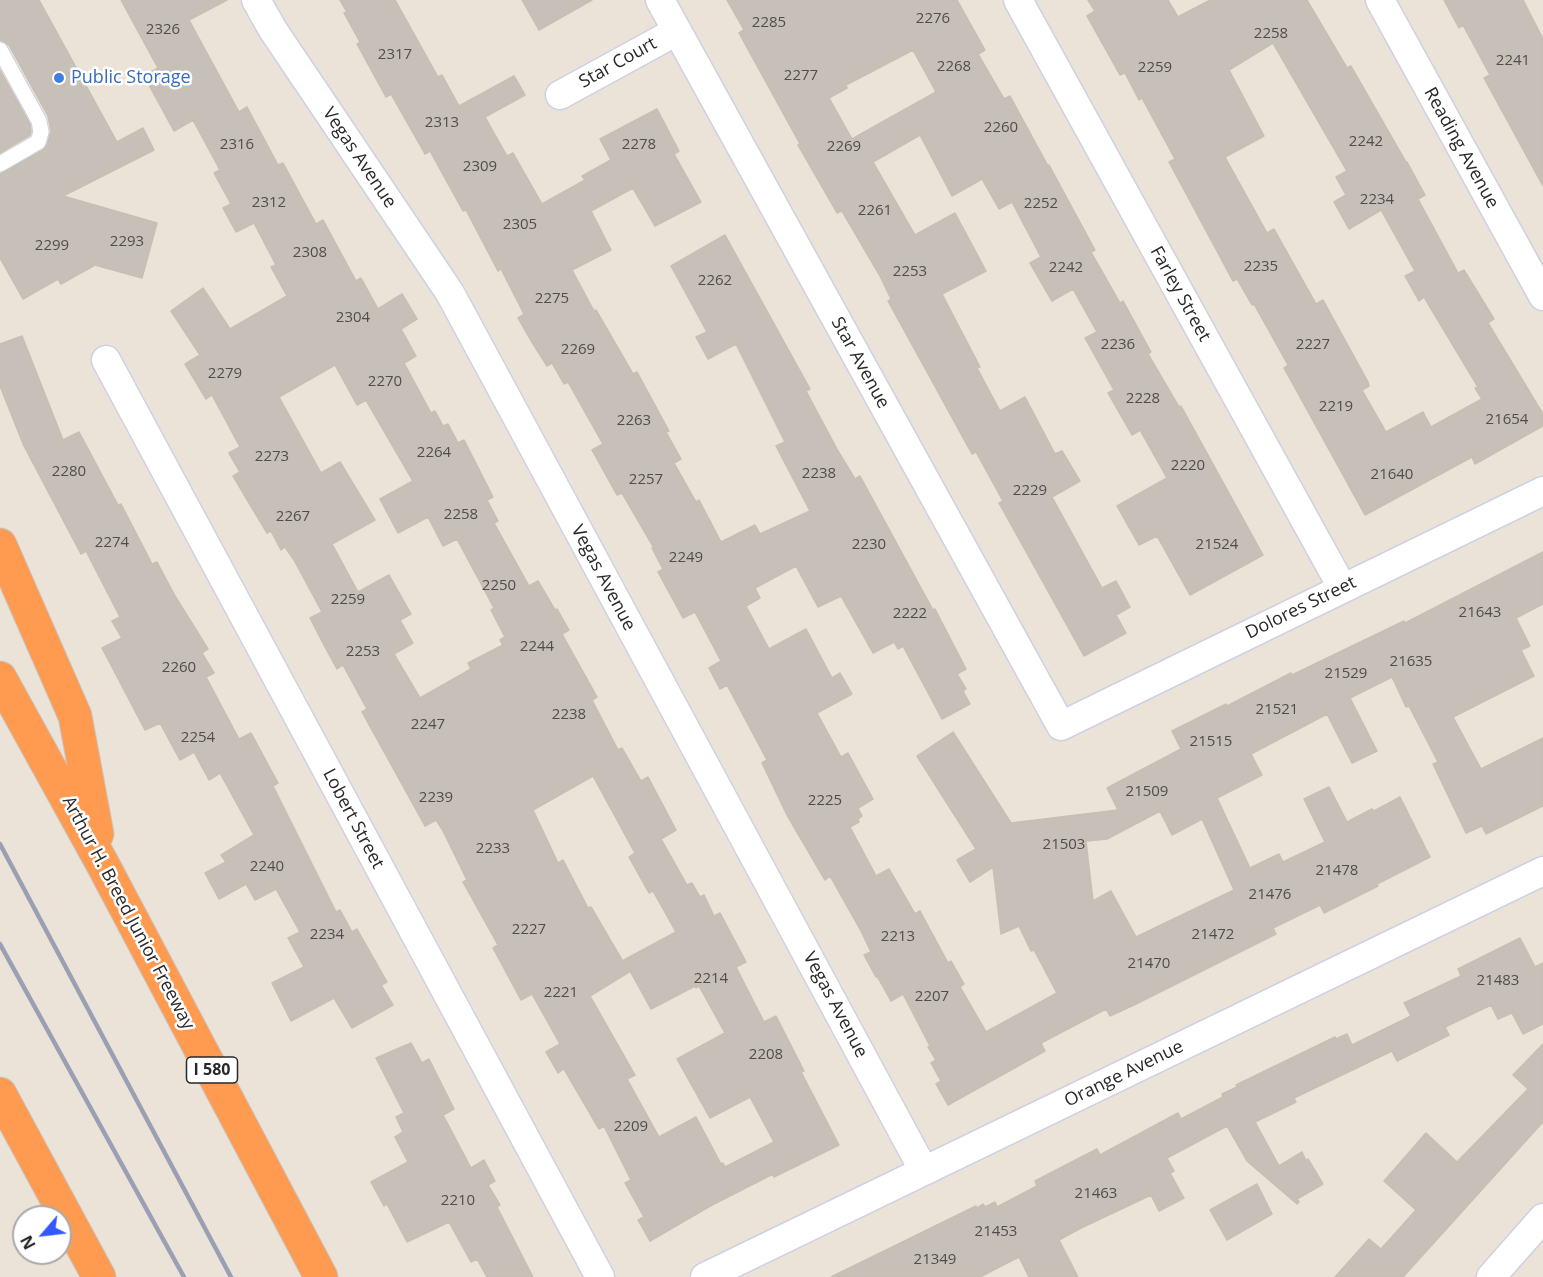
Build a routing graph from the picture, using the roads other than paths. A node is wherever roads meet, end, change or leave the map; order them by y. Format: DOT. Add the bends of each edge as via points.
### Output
graph roads {
  1 [pos="256,0"];
  2 [pos="660,0"];
  3 [pos="1018,0"];
  4 [pos="1380,0"];
  5 [pos="677,31"];
  6 [pos="0,50"];
  7 [pos="560,95"];
  8 [pos="0,164"];
  9 [pos="1543,296"];
  10 [pos="106,360"];
  11 [pos="1543,491"];
  12 [pos="0,545"];
  13 [pos="1342,587"];
  14 [pos="0,678"];
  15 [pos="1060,726"];
  16 [pos="102,863"];
  17 [pos="1543,871"];
  18 [pos="0,1094"];
  19 [pos="0,1114"];
  20 [pos="924,1171"];
  21 [pos="57,1198"];
  22 [pos="1543,1218"];
  23 [pos="99,1277"];
  24 [pos="321,1277"];
  25 [pos="600,1277"];
  26 [pos="705,1277"];
  27 [pos="1491,1277"];
  1 -- 20 [label="street, Vegas Avenue" via="450,293"];
  2 -- 5 [label="street, Star Avenue"];
  3 -- 13 [label="street, Farley Street"];
  4 -- 9 [label="street, Reading Avenue"];
  5 -- 7 [label="street, Star Court"];
  5 -- 15 [label="street, Star Avenue"];
  6 -- 8 [label="lane" via="39,121 41,132 38,142"];
  10 -- 25 [label="street, Lobert Street"];
  11 -- 13 [label="street, Dolores Street"];
  12 -- 16 [label="highway" via="75,716"];
  13 -- 15 [label="street, Dolores Street"];
  14 -- 16 [label="highway, Arthur H. Breed Junior Freeway / I 580"];
  16 -- 24 [label="highway, Arthur H. Breed Junior Freeway / I 580"];
  17 -- 20 [label="street, Orange Avenue"];
  18 -- 21 [label="highway"];
  19 -- 21 [label="highway"];
  20 -- 26 [label="street, Orange Avenue"];
  21 -- 23 [label="highway"];
  22 -- 27 [label="street"];
}
